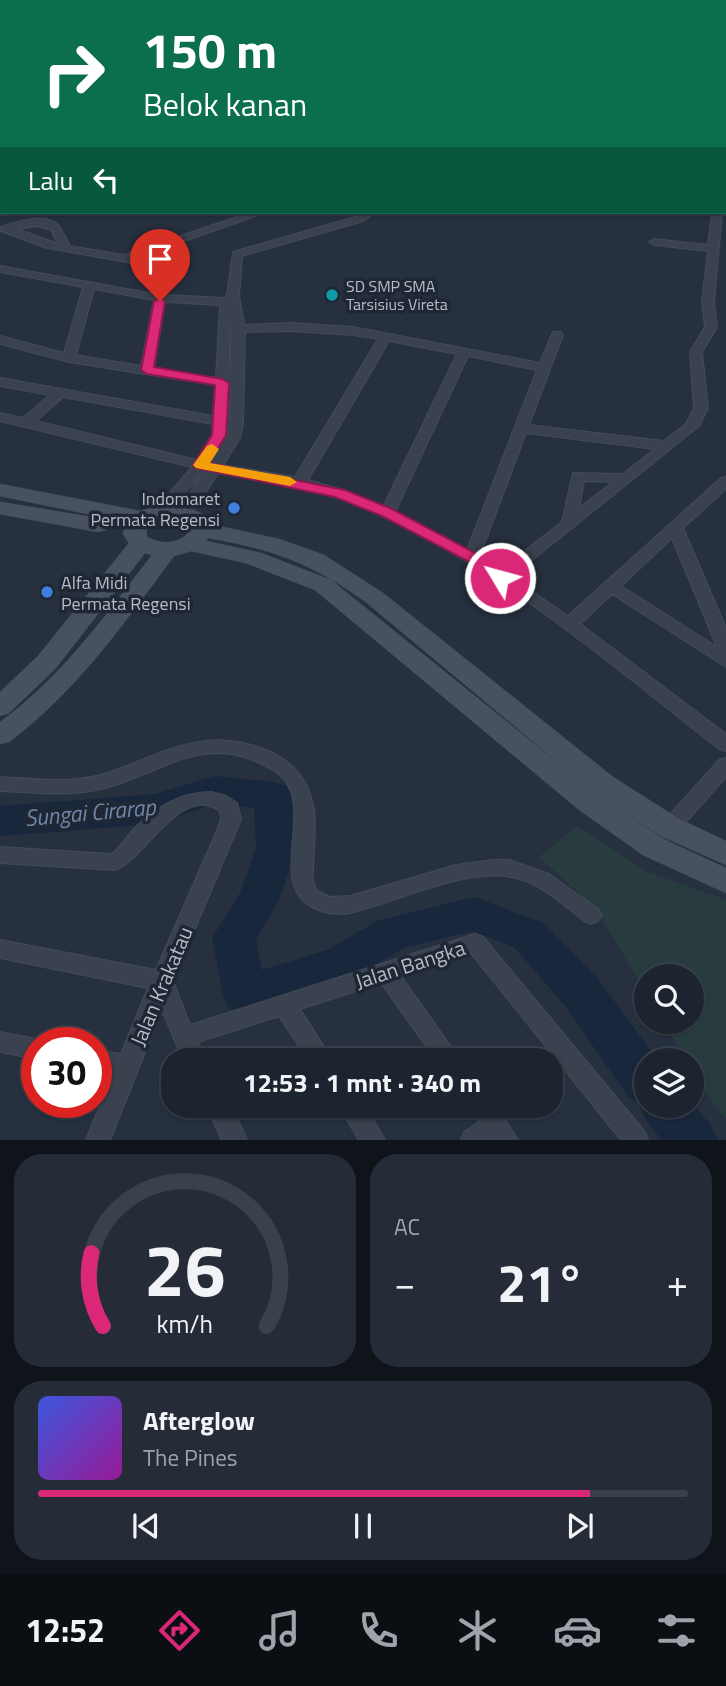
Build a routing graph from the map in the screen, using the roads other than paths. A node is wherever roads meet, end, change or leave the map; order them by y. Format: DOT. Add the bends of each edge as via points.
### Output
graph roads {
  1 [pos="255,214"];
  2 [pos="368,214"];
  3 [pos="717,214"];
  4 [pos="4,230"];
  5 [pos="654,242"];
  6 [pos="719,242"];
  7 [pos="66,248"];
  8 [pos="125,258"];
  9 [pos="1,272"];
  10 [pos="89,286"];
  11 [pos="160,298"];
  12 [pos="232,300"];
  13 [pos="711,327"];
  14 [pos="726,328"];
  15 [pos="238,329"];
  16 [pos="557,335"];
  17 [pos="386,337"];
  18 [pos="0,340"];
  19 [pos="464,352"];
  20 [pos="69,358"];
  21 [pos="544,367"];
  22 [pos="147,370"];
  23 [pos="0,382"];
  24 [pos="229,384"];
  25 [pos="60,393"];
  26 [pos="0,417"];
  27 [pos="221,421"];
  28 [pos="26,423"];
  29 [pos="236,424"];
  30 [pos="521,428"];
  31 [pos="667,446"];
  32 [pos="207,467"];
  33 [pos="625,478"];
  34 [pos="726,481"];
  35 [pos="299,483"];
  36 [pos="0,490"];
  37 [pos="718,495"];
  38 [pos="0,508"];
  39 [pos="163,510"];
  40 [pos="387,513"];
  41 [pos="569,523"];
  42 [pos="676,529"];
  43 [pos="138,531"];
  44 [pos="186,534"];
  45 [pos="472,557"];
  46 [pos="500,578"];
  47 [pos="611,586"];
  48 [pos="569,625"];
  49 [pos="726,648"];
  50 [pos="726,661"];
  51 [pos="2,703"];
  52 [pos="0,735"];
  53 [pos="726,744"];
  54 [pos="726,765"];
  55 [pos="0,785"];
  56 [pos="661,837"];
  57 [pos="0,855"];
  58 [pos="726,855"];
  59 [pos="726,881"];
  60 [pos="591,915"];
  61 [pos="0,949"];
  62 [pos="386,972"];
  63 [pos="162,981"];
  64 [pos="284,1004"];
  65 [pos="183,1037"];
  66 [pos="0,1042"];
  67 [pos="21,1046"];
  68 [pos="189,1048"];
  69 [pos="313,1048"];
  70 [pos="440,1048"];
  71 [pos="112,1063"];
  72 [pos="128,1066"];
  73 [pos="224,1118"];
  74 [pos="359,1118"];
  75 [pos="494,1124"];
  76 [pos="98,1140"];
  77 [pos="235,1140"];
  78 [pos="373,1140"];
  79 [pos="473,1140"];
  80 [pos="636,1140"];
  1 -- 8 [label="street"];
  2 -- 12 [label="street" via="239,253"];
  3 -- 6 [label="street"];
  4 -- 7 [label="street"];
  4 -- 7 [label="street" via="49,224"];
  5 -- 6 [label="street"];
  6 -- 13 [label="street" via="708,302"];
  7 -- 8 [label="street"];
  8 -- 11 [label="street" via="161,265"];
  9 -- 10 [label="street"];
  10 -- 11 [label="street"];
  10 -- 20 [label="street"];
  11 -- 12 [label="street"];
  11 -- 22 [label="street"];
  12 -- 15 [label="street"];
  12 -- 24 [label="street"];
  13 -- 14 [label="street"];
  13 -- 31 [label="street" via="696,348 699,416"];
  15 -- 17 [label="street" via="310,327"];
  15 -- 24 [label="street"];
  16 -- 21 [label="street"];
  17 -- 19 [label="street"];
  17 -- 35 [label="street"];
  18 -- 20 [label="street"];
  19 -- 21 [label="street"];
  19 -- 40 [label="street"];
  20 -- 22 [label="street"];
  21 -- 30 [label="street"];
  22 -- 24 [label="street"];
  23 -- 25 [label="street"];
  24 -- 27 [label="street"];
  24 -- 29 [label="street"];
  25 -- 27 [label="street"];
  25 -- 28 [label="street"];
  26 -- 28 [label="street"];
  27 -- 29 [label="street"];
  27 -- 32 [label="street"];
  28 -- 32 [label="street"];
  29 -- 32 [label="street" via="230,444"];
  30 -- 31 [label="street"];
  30 -- 45 [label="street"];
  31 -- 33 [label="street"];
  32 -- 35 [label="street"];
  32 -- 39 [label="street"];
  32 -- 44 [label="street"];
  33 -- 41 [label="street"];
  33 -- 41 [label="street" via="578,476"];
  34 -- 37 [label="street"];
  35 -- 40 [label="street"];
  36 -- 43 [label="main road"];
  37 -- 42 [label="street"];
  38 -- 43 [label="main road"];
  39 -- 43 [label="main road"];
  39 -- 44 [label="main road"];
  40 -- 45 [label="street"];
  41 -- 46 [label="street"];
  42 -- 47 [label="street"];
  42 -- 49 [label="street"];
  43 -- 44 [label="main road" via="157,550"];
  43 -- 51 [label="main road" via="47,662"];
  44 -- 52 [label="main road" via="74,671"];
  44 -- 56 [label="main road" via="323,585 588,802"];
  45 -- 46 [label="street"];
  46 -- 48 [label="street"];
  47 -- 48 [label="street"];
  47 -- 50 [label="street"];
  48 -- 53 [label="street"];
  54 -- 56 [label="street"];
  55 -- 60 [label="street" via="91,784 190,750 251,751 281,765 301,792 306,806 301,876 304,891 315,902 352,904 483,869 510,868 538,878"];
  56 -- 58 [label="main road"];
  56 -- 59 [label="main road"];
  57 -- 63 [label="street, Jalan Krakatau" via="115,862 141,834 180,804 221,801 230,808 231,819"];
  61 -- 63 [label="street"];
  62 -- 64 [label="street, Jalan Bangka"];
  62 -- 70 [label="street"];
  62 -- 80 [label="street, Jalan Bangka" via="475,943"];
  63 -- 65 [label="street"];
  63 -- 72 [label="street, Jalan Krakatau"];
  64 -- 65 [label="street, Jalan Bangka"];
  64 -- 69 [label="street"];
  65 -- 68 [label="street"];
  66 -- 67 [label="street"];
  71 -- 72 [label="street"];
  72 -- 76 [label="street, Jalan Krakatau"];
  73 -- 77 [label="street"];
  74 -- 78 [label="street"];
  75 -- 79 [label="street"];
}
